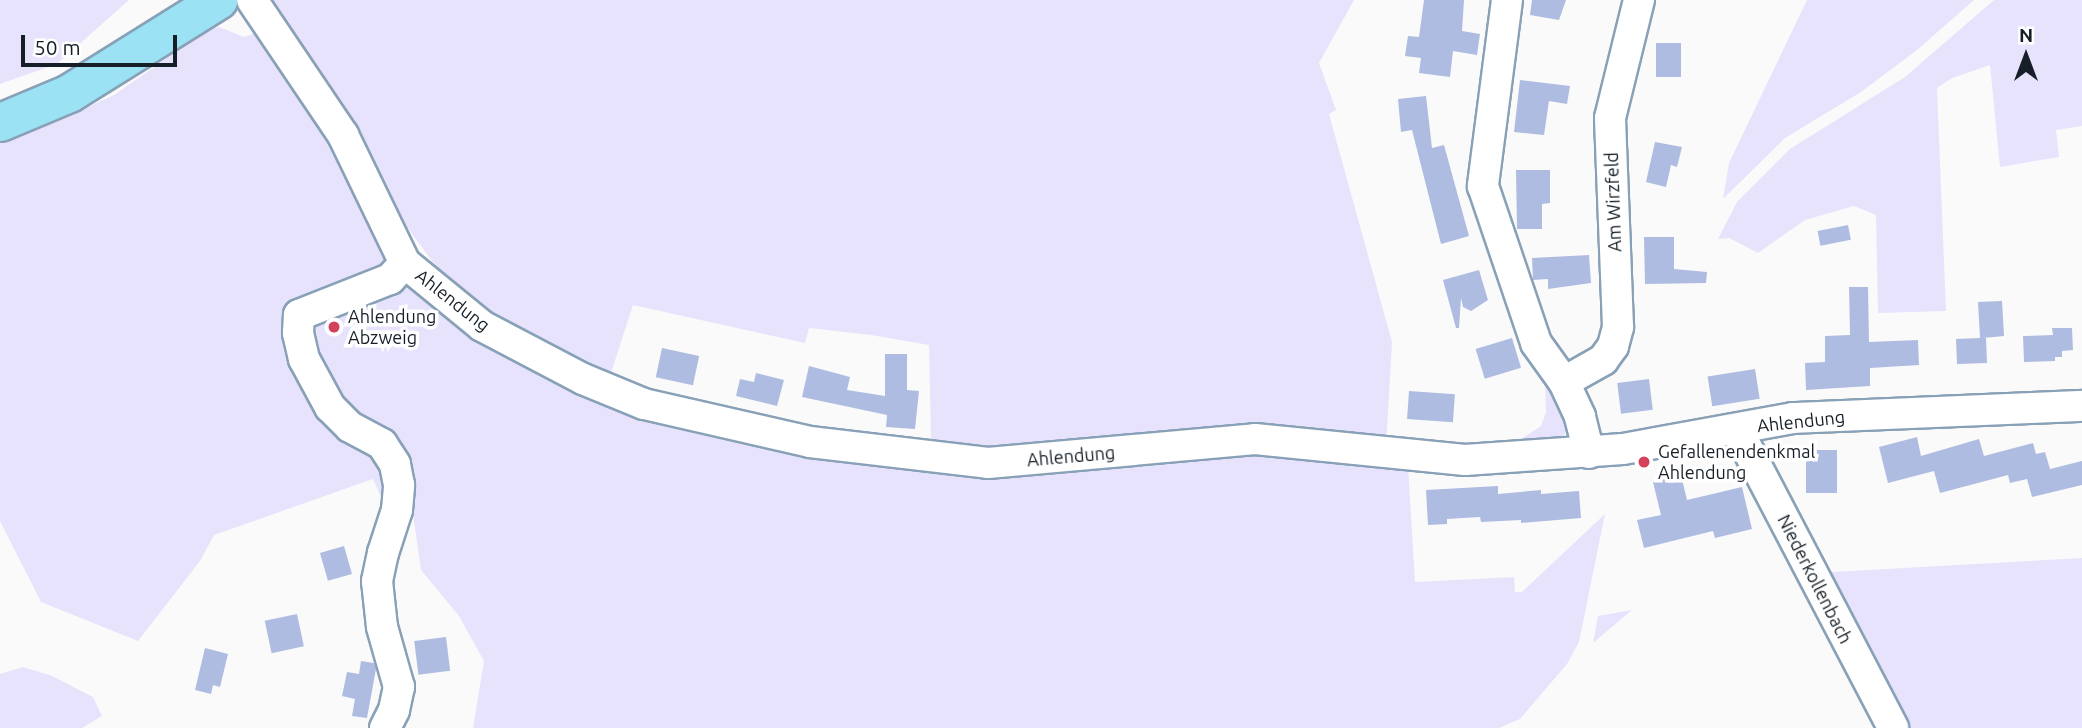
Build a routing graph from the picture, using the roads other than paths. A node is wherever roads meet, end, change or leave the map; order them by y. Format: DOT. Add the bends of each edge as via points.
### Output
graph roads {
  1 [pos="218,0"];
  2 [pos="252,0"];
  3 [pos="1507,0"];
  4 [pos="1639,0"];
  5 [pos="0,122"];
  6 [pos="405,263"];
  7 [pos="1564,382"];
  8 [pos="2082,406"];
  9 [pos="1737,429"];
  10 [pos="1590,453"];
  11 [pos="385,728"];
  12 [pos="1893,728"];
  1 -- 5 [label="main road" via="69,93"];
  2 -- 6 [label="street, Ahlendung" via="343,135"];
  3 -- 7 [label="street" via="1483,186 1536,343"];
  4 -- 7 [label="street, Am Wirzfeld" via="1610,118 1618,327 1603,360"];
  6 -- 10 [label="street, Ahlendung" via="482,326 583,379 644,404 810,442 988,463 1255,439 1465,460"];
  6 -- 11 [label="street" via="390,279 299,315 298,333 304,359 330,407 350,427 382,444 395,464 400,485 377,581 382,627 400,687"];
  7 -- 10 [label="street"];
  8 -- 9 [label="street, Ahlendung" via="1793,418"];
  9 -- 10 [label="street, Ahlendung"];
  9 -- 12 [label="street, Niederkollenbach"];
}
